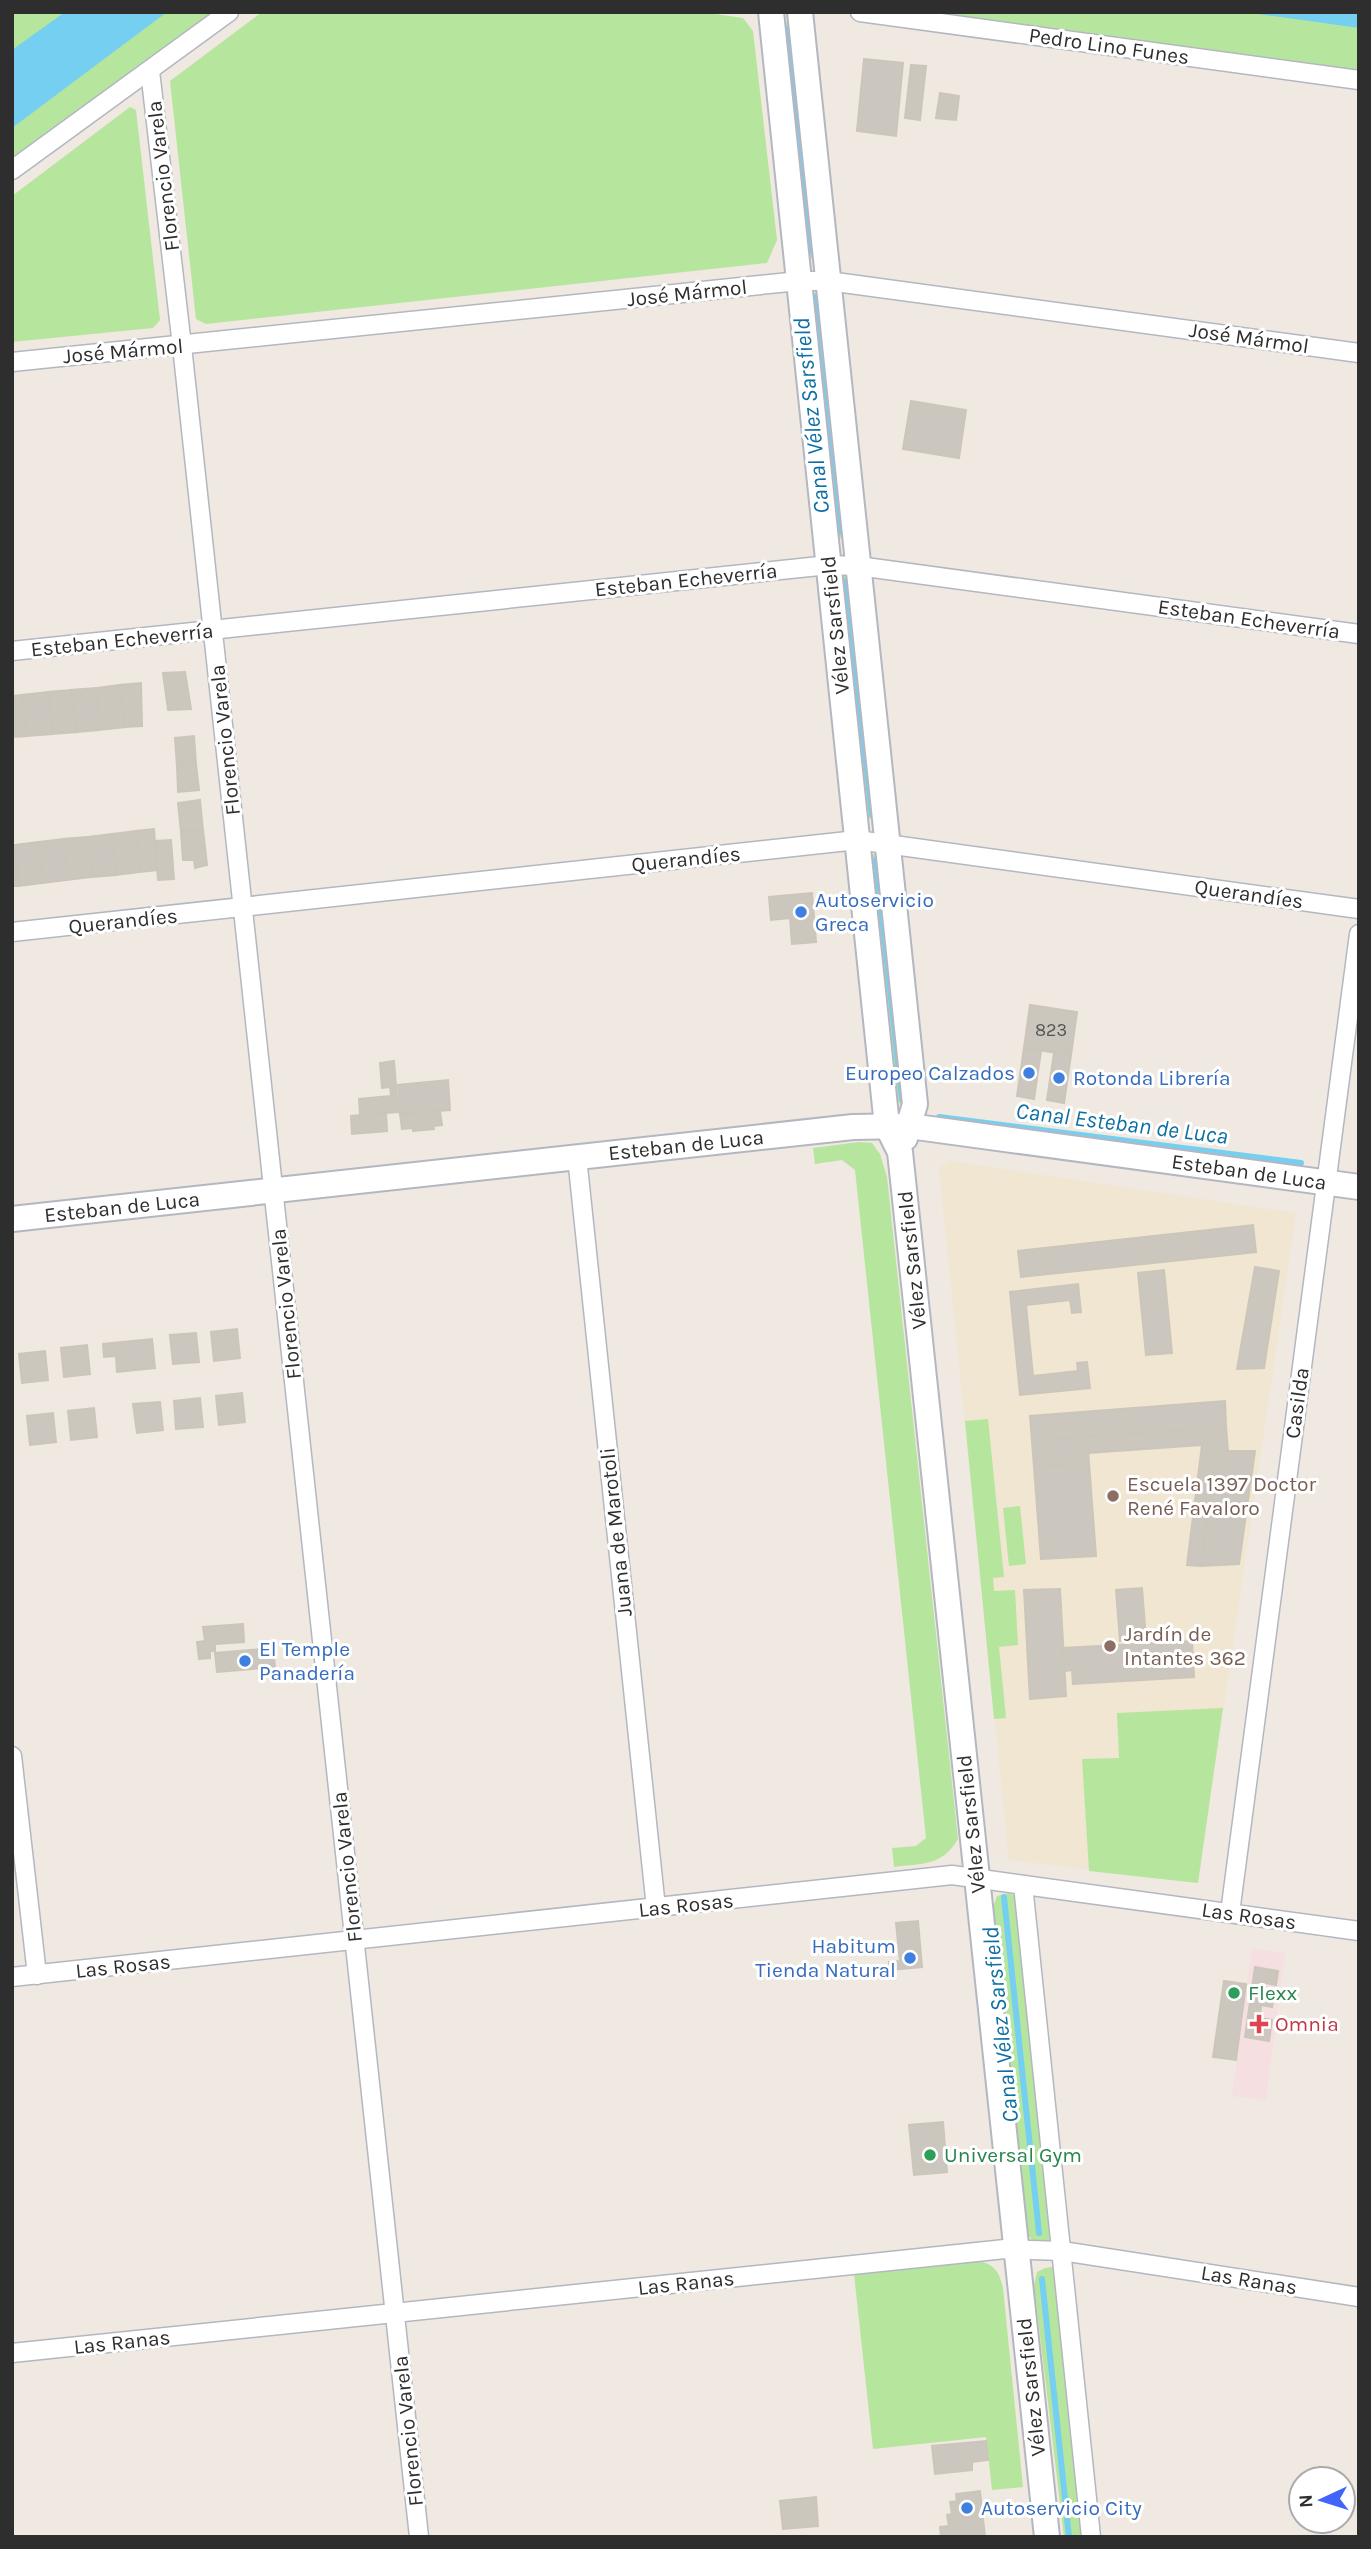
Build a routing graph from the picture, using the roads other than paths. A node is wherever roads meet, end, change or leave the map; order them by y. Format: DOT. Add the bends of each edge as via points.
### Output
graph roads {
  1 [pos="229,12"];
  2 [pos="771,12"];
  3 [pos="800,12"];
  4 [pos="860,12"];
  5 [pos="150,71"];
  6 [pos="1359,80"];
  7 [pos="12,170"];
  8 [pos="799,281"];
  9 [pos="828,281"];
  10 [pos="182,346"];
  11 [pos="1359,353"];
  12 [pos="12,362"];
  13 [pos="829,565"];
  14 [pos="858,566"];
  15 [pos="213,631"];
  16 [pos="1359,634"];
  17 [pos="12,651"];
  18 [pos="857,840"];
  19 [pos="888,844"];
  20 [pos="243,908"];
  21 [pos="1359,909"];
  22 [pos="12,932"];
  23 [pos="1359,934"];
  24 [pos="898,1126"];
  25 [pos="577,1157"];
  26 [pos="1329,1183"];
  27 [pos="1359,1187"];
  28 [pos="274,1190"];
  29 [pos="12,1219"];
  30 [pos="12,1756"];
  31 [pos="977,1877"];
  32 [pos="1023,1885"];
  33 [pos="656,1908"];
  34 [pos="1230,1913"];
  35 [pos="1359,1931"];
  36 [pos="355,1942"];
  37 [pos="37,1975"];
  38 [pos="12,1977"];
  39 [pos="1016,2249"];
  40 [pos="1062,2251"];
  41 [pos="1359,2297"];
  42 [pos="395,2314"];
  43 [pos="12,2353"];
  44 [pos="419,2537"];
  45 [pos="1047,2537"];
  46 [pos="1091,2537"];
  1 -- 5 [label="street"];
  2 -- 8 [label="street, Vélez Sarsfield"];
  3 -- 9 [label="street, Vélez Sarsfield"];
  4 -- 6 [label="street, Pedro Lino Funes"];
  5 -- 7 [label="street"];
  5 -- 10 [label="street, Florencio Varela"];
  8 -- 9 [label="street, José Mármol"];
  8 -- 10 [label="street, José Mármol"];
  8 -- 13 [label="street, Vélez Sarsfield"];
  9 -- 11 [label="street, José Mármol"];
  9 -- 14 [label="street, Vélez Sarsfield"];
  10 -- 12 [label="street, José Mármol"];
  10 -- 15 [label="street, Florencio Varela"];
  13 -- 14 [label="street, Esteban Echeverría"];
  13 -- 15 [label="street, Esteban Echeverría"];
  13 -- 18 [label="street, Vélez Sarsfield"];
  14 -- 16 [label="street, Esteban Echeverría"];
  14 -- 19 [label="street, Vélez Sarsfield"];
  15 -- 17 [label="street, Esteban Echeverría"];
  15 -- 20 [label="street, Florencio Varela"];
  18 -- 19 [label="street, Querandíes"];
  18 -- 20 [label="street, Querandíes"];
  18 -- 24 [label="street, Vélez Sarsfield"];
  19 -- 21 [label="street, Querandíes"];
  19 -- 24 [label="street, Vélez Sarsfield" via="915,1104"];
  20 -- 22 [label="street, Querandíes"];
  20 -- 28 [label="street, Florencio Varela"];
  23 -- 26 [label="street, Casilda"];
  24 -- 25 [label="street, Esteban de Luca"];
  24 -- 26 [label="street, Esteban de Luca"];
  24 -- 31 [label="street, Vélez Sarsfield"];
  25 -- 28 [label="street, Esteban de Luca"];
  25 -- 33 [label="street, Juana de Marotoli"];
  26 -- 27 [label="street, Esteban de Luca"];
  26 -- 34 [label="street, Casilda"];
  28 -- 29 [label="street, Esteban de Luca"];
  28 -- 36 [label="street, Florencio Varela"];
  30 -- 37 [label="street"];
  31 -- 32 [label="street, Las Rosas"];
  31 -- 33 [label="street, Las Rosas" via="953,1875"];
  31 -- 39 [label="street, Vélez Sarsfield"];
  32 -- 34 [label="street, Las Rosas"];
  32 -- 40 [label="street"];
  33 -- 36 [label="street, Las Rosas"];
  34 -- 35 [label="street, Las Rosas"];
  36 -- 37 [label="street, Las Rosas"];
  36 -- 42 [label="street, Florencio Varela"];
  37 -- 38 [label="street, Las Rosas"];
  39 -- 40 [label="street, Las Ranas"];
  39 -- 42 [label="street, Las Ranas"];
  39 -- 45 [label="street, Vélez Sarsfield"];
  40 -- 41 [label="street, Las Ranas"];
  40 -- 46 [label="street"];
  42 -- 43 [label="street, Las Ranas"];
  42 -- 44 [label="street, Florencio Varela"];
}
